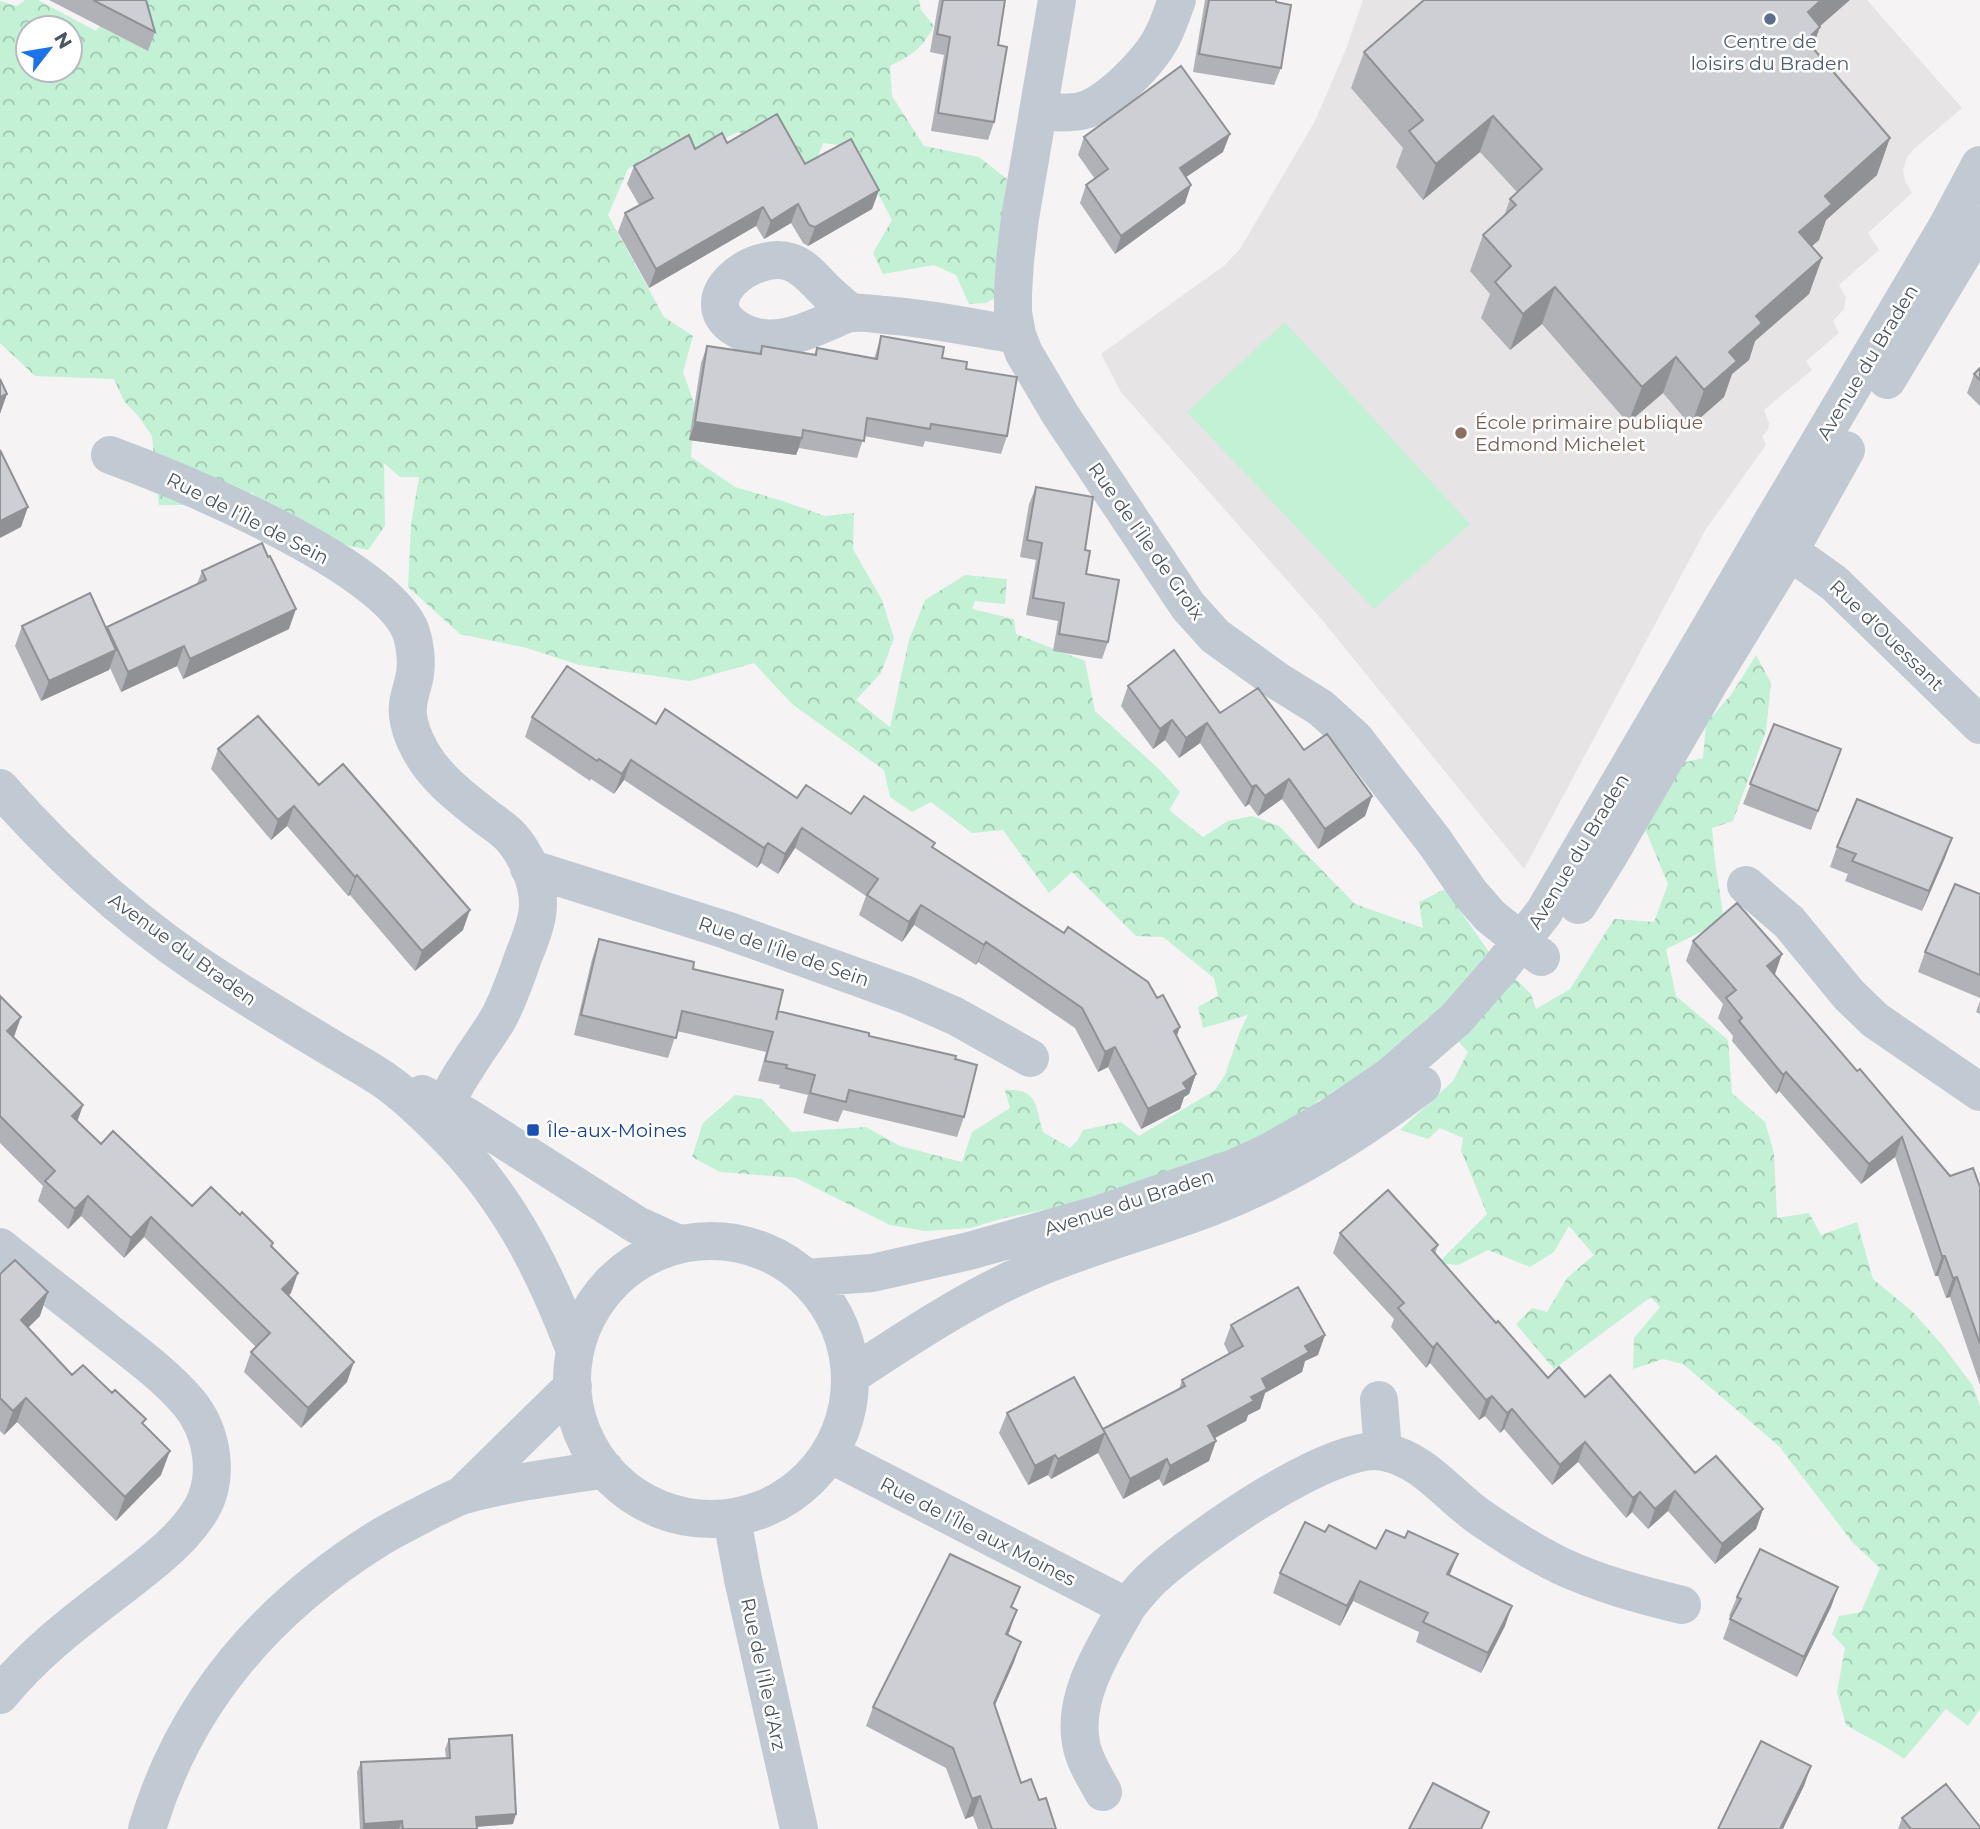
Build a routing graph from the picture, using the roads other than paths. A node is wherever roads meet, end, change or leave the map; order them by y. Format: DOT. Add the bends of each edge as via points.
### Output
graph roads {
  1 [pos="1057,0"];
  2 [pos="1177,0"];
  3 [pos="1038,111"];
  4 [pos="1980,165"];
  5 [pos="1980,225"];
  6 [pos="851,313"];
  7 [pos="1017,335"];
  8 [pos="110,455"];
  9 [pos="1777,542"];
  10 [pos="1980,725"];
  11 [pos="0,788"];
  12 [pos="529,868"];
  13 [pos="1746,885"];
  14 [pos="1531,949"];
  15 [pos="1030,1058"];
  16 [pos="388,1082"];
  17 [pos="1980,1092"];
  18 [pos="445,1104"];
  19 [pos="679,1244"];
  20 [pos="0,1248"];
  21 [pos="806,1278"];
  22 [pos="574,1348"];
  23 [pos="850,1376"];
  24 [pos="573,1386"];
  25 [pos="1379,1400"];
  26 [pos="1383,1451"];
  27 [pos="830,1454"];
  28 [pos="605,1469"];
  29 [pos="462,1495"];
  30 [pos="732,1519"];
  31 [pos="1682,1605"];
  32 [pos="1127,1607"];
  33 [pos="0,1695"];
  34 [pos="1103,1792"];
  35 [pos="147,1829"];
  36 [pos="799,1829"];
  1 -- 3 [label="street, Rue de l'Île de Groix"];
  2 -- 3 [label="street" via="1163,36 1144,62 1101,102 1084,111"];
  3 -- 7 [label="street, Rue de l'Île de Groix" via="1015,261"];
  4 -- 9 [label="street, Avenue du Braden"];
  5 -- 9 [label="street, Avenue du Braden" via="1821,492"];
  6 -- 7 [label="street"];
  7 -- 14 [label="street, Rue de l'Île de Groix" via="1044,388 1188,606 1215,636 1321,708 1355,739 1470,893"];
  8 -- 12 [label="street, Rue de l'Île de Sein" via="158,472 309,545 375,588 402,615 411,633 415,673 407,713 412,735 428,765 510,835"];
  9 -- 10 [label="street, Rue d'Ouessant" via="1834,583"];
  9 -- 14 [label="street, Avenue du Braden" via="1709,683 1608,857 1565,925"];
  11 -- 16 [label="street, Avenue du Braden" via="54,847 125,910 221,980"];
  12 -- 15 [label="street, Rue de l'Île de Sein" via="726,930 907,995"];
  12 -- 18 [label="street, Rue de l'Île de Sein" via="538,905 528,944 502,1011"];
  13 -- 17 [label="street" via="1789,922 1875,1020"];
  14 -- 21 [label="street, Avenue du Braden" via="1389,1077 1332,1116 1234,1168 1100,1214 924,1262 872,1273"];
  14 -- 23 [label="street, Avenue du Braden" via="1519,986 1458,1052 1427,1081 1349,1138 1212,1207 1037,1268 908,1337"];
  16 -- 18 [label="street, Avenue du Braden"];
  16 -- 22 [label="street, Avenue du Braden" via="439,1128 502,1200 542,1270"];
  18 -- 19 [label="street, Avenue du Braden" via="637,1225"];
  19 -- 21 [label="street" via="725,1241 768,1253"];
  19 -- 22 [label="street" via="646,1257 617,1278 593,1307"];
  20 -- 33 [label="street" via="135,1353 189,1404 203,1425 212,1468 208,1494 181,1536 55,1639"];
  21 -- 23 [label="street" via="838,1323"];
  22 -- 24 [label="street"];
  23 -- 27 [label="street" via="846,1417"];
  24 -- 28 [label="street" via="577,1416"];
  24 -- 29 [label="street"];
  25 -- 26 [label="street"];
  26 -- 31 [label="street" via="1435,1478 1480,1518 1562,1566 1617,1588"];
  26 -- 32 [label="street" via="1352,1454 1302,1475 1201,1539 1140,1590"];
  27 -- 30 [label="street" via="787,1497"];
  27 -- 32 [label="street, Rue de l'Île aux Moines"];
  28 -- 29 [label="street"];
  28 -- 30 [label="street" via="630,1493 661,1510 696,1519"];
  29 -- 35 [label="street" via="364,1548 293,1600 262,1630 185,1733"];
  30 -- 36 [label="street, Rue de l'Île d'Arz"];
  32 -- 34 [label="street" via="1096,1664 1079,1724 1087,1763"];
}
